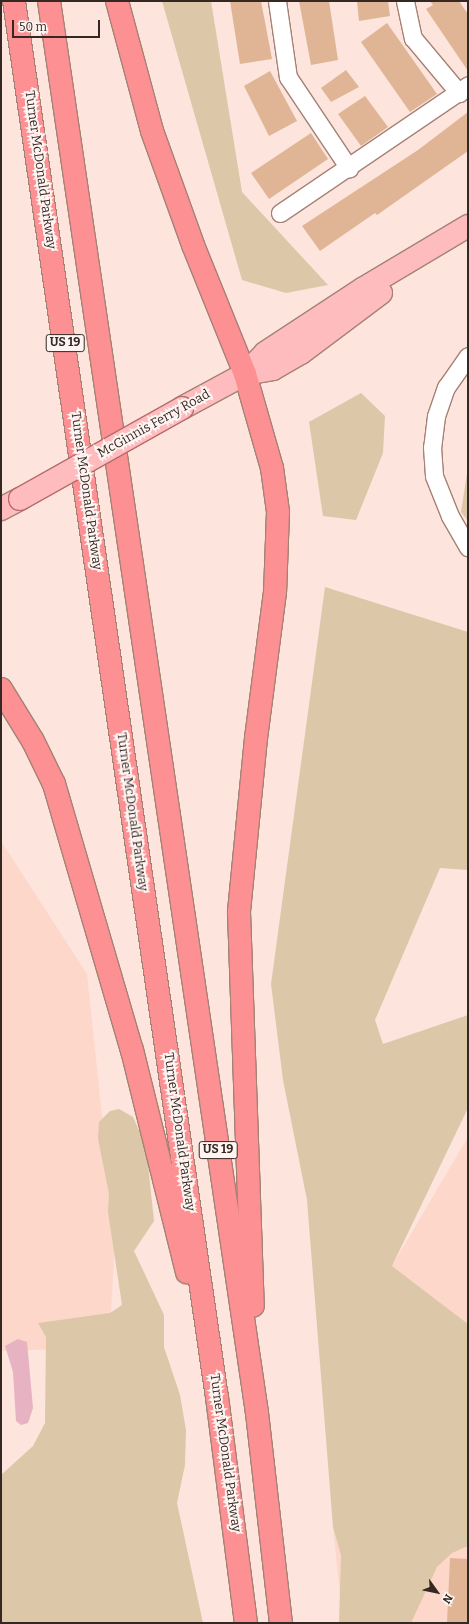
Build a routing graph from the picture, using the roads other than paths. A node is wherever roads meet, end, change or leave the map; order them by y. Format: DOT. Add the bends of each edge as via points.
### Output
graph roads {
  1 [pos="14,1"];
  2 [pos="49,1"];
  3 [pos="116,1"];
  4 [pos="276,1"];
  5 [pos="405,1"];
  6 [pos="464,89"];
  7 [pos="349,168"];
  8 [pos="280,213"];
  9 [pos="468,227"];
  10 [pos="468,356"];
  11 [pos="245,374"];
  12 [pos="1,509"];
  13 [pos="468,547"];
  14 [pos="1,689"];
  15 [pos="217,1397"];
  16 [pos="257,1413"];
  17 [pos="246,1623"];
  18 [pos="281,1623"];
  1 -- 15 [label="highway, Turner McDonald Parkway / US 19"];
  2 -- 16 [label="highway, US 19"];
  3 -- 11 [label="highway" via="152,131"];
  4 -- 7 [label="street" via="288,77"];
  5 -- 6 [label="street" via="413,38"];
  6 -- 7 [label="street"];
  7 -- 8 [label="street"];
  9 -- 11 [label="main road, McGinnis Ferry Road" via="364,288 278,344"];
  10 -- 13 [label="street" via="446,387 436,416 432,447 434,476 450,516"];
  11 -- 12 [label="main road, McGinnis Ferry Road, bridge"];
  11 -- 16 [label="highway" via="272,468 278,512 275,592 256,738 239,912"];
  14 -- 15 [label="highway" via="34,741 54,784 67,825 132,1050"];
  15 -- 17 [label="highway, Turner McDonald Parkway / US 19"];
  16 -- 18 [label="highway, US 19"];
}
